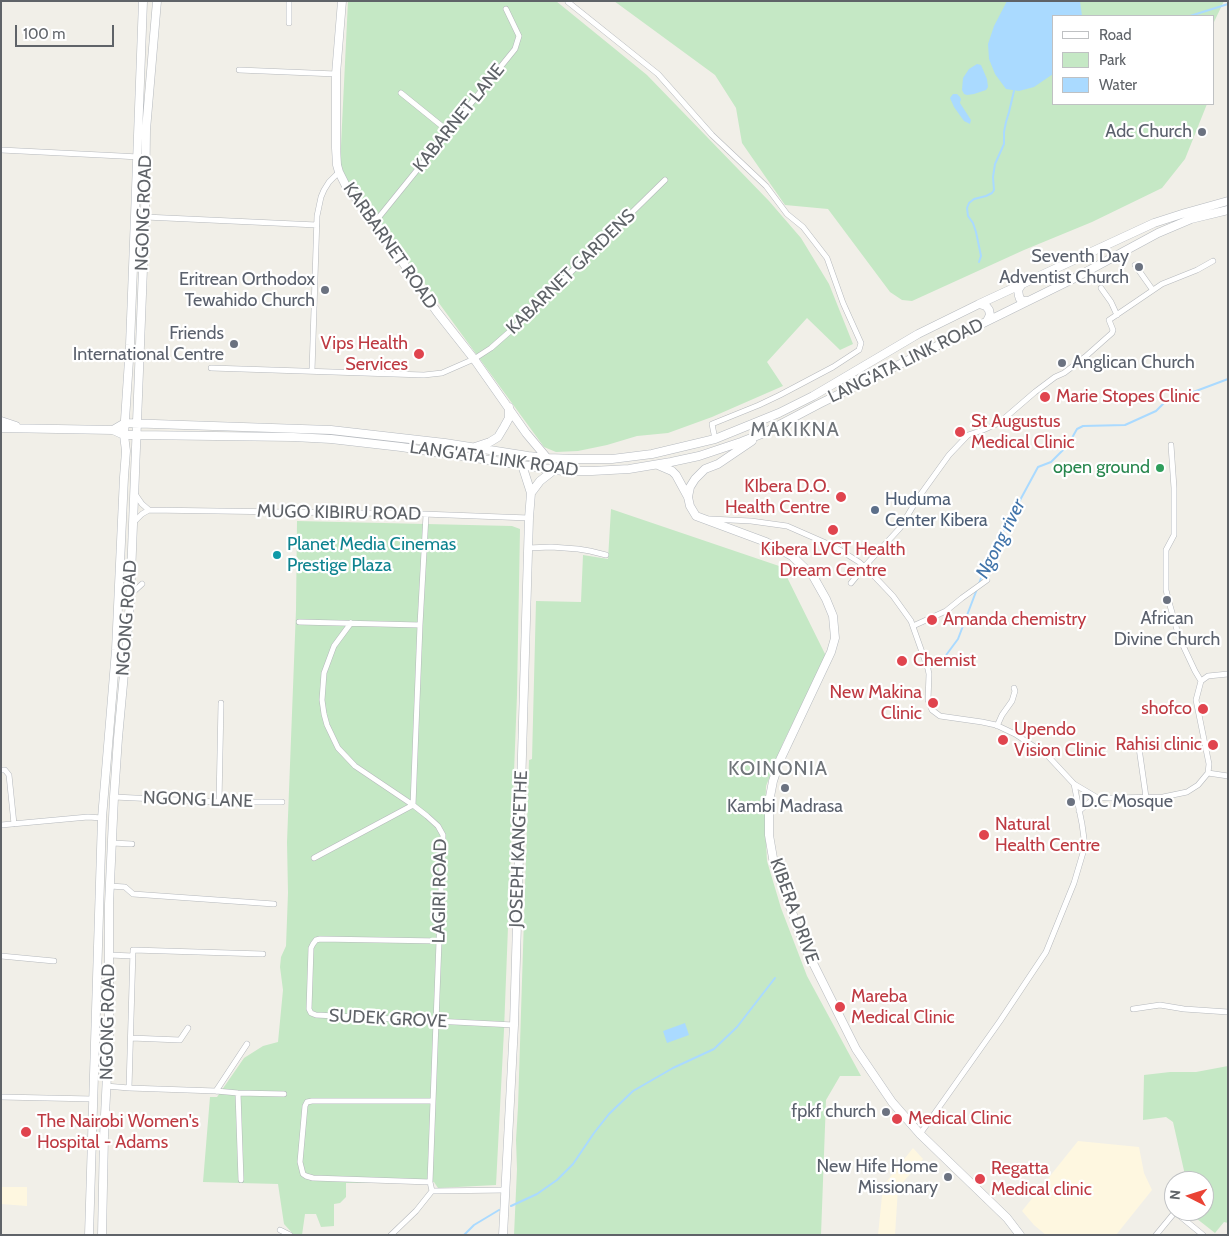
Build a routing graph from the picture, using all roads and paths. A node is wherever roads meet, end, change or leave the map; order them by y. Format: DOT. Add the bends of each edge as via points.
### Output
graph roads {
  1 [pos="157,1"];
  2 [pos="289,1"];
  3 [pos="342,1"];
  4 [pos="568,2"];
  5 [pos="143,6"];
  6 [pos="506,8"];
  7 [pos="157,11"];
  8 [pos="289,23"];
  9 [pos="239,70"];
  10 [pos="336,74"];
  11 [pos="401,93"];
  12 [pos="448,131"];
  13 [pos="1,150"];
  14 [pos="138,157"];
  15 [pos="338,172"];
  16 [pos="665,180"];
  17 [pos="1225,201"];
  18 [pos="1225,210"];
  19 [pos="145,217"];
  20 [pos="375,222"];
  21 [pos="317,226"];
  22 [pos="1213,262"];
  23 [pos="1135,265"];
  24 [pos="1023,284"];
  25 [pos="1101,288"];
  26 [pos="1152,289"];
  27 [pos="1028,301"];
  28 [pos="979,304"];
  29 [pos="1117,314"];
  30 [pos="987,321"];
  31 [pos="474,359"];
  32 [pos="210,368"];
  33 [pos="312,371"];
  34 [pos="508,407"];
  35 [pos="1,421"];
  36 [pos="125,423"];
  37 [pos="136,423"];
  38 [pos="1,428"];
  39 [pos="22,428"];
  40 [pos="113,430"];
  41 [pos="764,433"];
  42 [pos="124,434"];
  43 [pos="136,435"];
  44 [pos="715,439"];
  45 [pos="1171,445"];
  46 [pos="474,448"];
  47 [pos="464,457"];
  48 [pos="547,458"];
  49 [pos="658,464"];
  50 [pos="522,465"];
  51 [pos="550,469"];
  52 [pos="134,491"];
  53 [pos="531,493"];
  54 [pos="688,497"];
  55 [pos="149,510"];
  56 [pos="426,515"];
  57 [pos="530,518"];
  58 [pos="705,519"];
  59 [pos="132,525"];
  60 [pos="528,548"];
  61 [pos="606,555"];
  62 [pos="864,566"];
  63 [pos="987,580"];
  64 [pos="851,583"];
  65 [pos="142,584"];
  66 [pos="130,595"];
  67 [pos="299,622"];
  68 [pos="351,623"];
  69 [pos="420,625"];
  70 [pos="913,626"];
  71 [pos="1228,674"];
  72 [pos="1201,681"];
  73 [pos="1014,688"];
  74 [pos="221,704"];
  75 [pos="997,726"];
  76 [pos="1139,748"];
  77 [pos="1,770"];
  78 [pos="1208,773"];
  79 [pos="1228,776"];
  80 [pos="1074,784"];
  81 [pos="114,797"];
  82 [pos="1096,797"];
  83 [pos="1146,797"];
  84 [pos="219,802"];
  85 [pos="282,802"];
  86 [pos="412,805"];
  87 [pos="102,808"];
  88 [pos="113,809"];
  89 [pos="1079,811"];
  90 [pos="102,818"];
  91 [pos="14,824"];
  92 [pos="1,825"];
  93 [pos="112,843"];
  94 [pos="132,844"];
  95 [pos="314,858"];
  96 [pos="110,886"];
  97 [pos="274,904"];
  98 [pos="439,941"];
  99 [pos="109,954"];
  100 [pos="263,954"];
  101 [pos="1,956"];
  102 [pos="133,956"];
  103 [pos="54,960"];
  104 [pos="1133,1009"];
  105 [pos="1228,1012"];
  106 [pos="435,1021"];
  107 [pos="514,1025"];
  108 [pos="188,1028"];
  109 [pos="131,1038"];
  110 [pos="247,1044"];
  111 [pos="106,1086"];
  112 [pos="129,1088"];
  113 [pos="216,1091"];
  114 [pos="238,1093"];
  115 [pos="284,1094"];
  116 [pos="1,1097"];
  117 [pos="93,1099"];
  118 [pos="433,1101"];
  119 [pos="920,1134"];
  120 [pos="241,1180"];
  121 [pos="430,1182"];
  122 [pos="506,1190"];
  123 [pos="432,1191"];
  124 [pos="280,1230"];
  125 [pos="89,1235"];
  126 [pos="102,1235"];
  127 [pos="290,1235"];
  128 [pos="391,1235"];
  129 [pos="503,1235"];
  130 [pos="1020,1235"];
  131 [pos="1156,1235"];
  132 [pos="1203,1235"];
  1 -- 7 [label="main road, NGONG ROAD"];
  2 -- 8 [label="street"];
  3 -- 10 [label="main road, KARBARNET ROAD"];
  4 -- 44 [label="street" via="658,74 712,134 766,186 787,214 803,227 826,258 861,343 859,350 833,367 759,406 712,424"];
  5 -- 7 [label="main road" via="148,17"];
  5 -- 14 [label="main road, NGONG ROAD"];
  6 -- 12 [label="street, KABARNET LANE" via="519,36 515,49"];
  7 -- 19 [label="main road, NGONG ROAD" via="146,130"];
  9 -- 10 [label="street"];
  10 -- 15 [label="main road, KARBARNET ROAD"];
  11 -- 12 [label="street"];
  12 -- 20 [label="street, KABARNET LANE"];
  13 -- 14 [label="street"];
  14 -- 36 [label="main road, NGONG ROAD"];
  15 -- 20 [label="main road, KARBARNET ROAD"];
  15 -- 21 [label="street" via="321,197"];
  16 -- 31 [label="street, KABARNET GARDENS" via="516,326"];
  17 -- 24 [label="main road, LANG'ATA LINK ROAD" via="1154,223"];
  18 -- 27 [label="main road, LANG'ATA LINK ROAD" via="1191,219 1158,233"];
  19 -- 21 [label="street"];
  19 -- 37 [label="main road, NGONG ROAD"];
  20 -- 31 [label="main road, KARBARNET ROAD"];
  21 -- 33 [label="street"];
  22 -- 26 [label="street"];
  23 -- 26 [label="street"];
  24 -- 27 [label="main road" via="1018,290 1019,296"];
  24 -- 28 [label="main road, LANG'ATA LINK ROAD"];
  25 -- 29 [label="street"];
  26 -- 29 [label="street"];
  27 -- 30 [label="main road, LANG'ATA LINK ROAD"];
  28 -- 30 [label="main road" via="989,310"];
  28 -- 44 [label="main road, LANG'ATA LINK ROAD" via="918,334 813,396"];
  29 -- 62 [label="street" via="1109,320 1112,334 1085,357 1048,382 999,423 968,434 944,461 900,528"];
  30 -- 41 [label="main road, LANG'ATA LINK ROAD"];
  31 -- 33 [label="street, KABARNET GARDENS" via="442,373 424,375"];
  31 -- 34 [label="main road, KARBARNET ROAD"];
  32 -- 33 [label="street, KABARNET GARDENS"];
  34 -- 46 [label="main road" via="509,418 498,437"];
  34 -- 48 [label="main road, KARBARNET ROAD"];
  35 -- 39 [label="main road"];
  36 -- 37 [label="main road, LANG'ATA LINK ROAD"];
  36 -- 40 [label="main road"];
  36 -- 42 [label="main road, NGONG ROAD"];
  37 -- 43 [label="main road, NGONG ROAD"];
  37 -- 46 [label="main road, LANG'ATA LINK ROAD" via="331,430"];
  38 -- 39 [label="main road"];
  39 -- 40 [label="main road"];
  40 -- 42 [label="main road, LANG'ATA LINK ROAD"];
  41 -- 49 [label="main road, LANG'ATA LINK ROAD" via="699,456"];
  41 -- 54 [label="main road" via="718,464 705,469 690,487"];
  42 -- 43 [label="main road, LANG'ATA LINK ROAD"];
  42 -- 87 [label="main road, NGONG ROAD" via="126,451 116,650"];
  43 -- 47 [label="main road, LANG'ATA LINK ROAD" via="331,439"];
  43 -- 52 [label="main road, NGONG ROAD"];
  44 -- 48 [label="main road, LANG'ATA LINK ROAD" via="652,454 612,459"];
  45 -- 72 [label="street" via="1175,521 1174,535 1166,550 1166,590 1180,637"];
  46 -- 47 [label="main road"];
  46 -- 48 [label="main road, LANG'ATA LINK ROAD"];
  47 -- 50 [label="main road, LANG'ATA LINK ROAD"];
  48 -- 51 [label="main road"];
  49 -- 51 [label="main road, LANG'ATA LINK ROAD" via="592,471"];
  49 -- 54 [label="main road" via="676,475"];
  50 -- 51 [label="main road, LANG'ATA LINK ROAD"];
  50 -- 53 [label="main road, JOSEPH KANG'ETHE"];
  51 -- 53 [label="main road"];
  52 -- 55 [label="street"];
  52 -- 59 [label="main road, NGONG ROAD"];
  53 -- 57 [label="main road, JOSEPH KANG'ETHE"];
  54 -- 58 [label="main road, KIBERA DRIVE" via="696,516"];
  55 -- 56 [label="street, MUGO KIBIRU ROAD"];
  55 -- 59 [label="street"];
  56 -- 57 [label="street, MUGO KIBIRU ROAD"];
  56 -- 69 [label="street"];
  57 -- 60 [label="main road, JOSEPH KANG'ETHE"];
  58 -- 62 [label="street" via="787,526 835,546"];
  58 -- 119 [label="main road, KIBERA DRIVE" via="766,542 792,556 813,576 833,616 835,638 831,652 772,781 769,835 774,864 801,938 834,1007 866,1064 892,1102"];
  59 -- 66 [label="main road, NGONG ROAD"];
  60 -- 61 [label="street" via="578,549"];
  60 -- 107 [label="main road, JOSEPH KANG'ETHE"];
  62 -- 64 [label="street"];
  62 -- 70 [label="street" via="893,596"];
  63 -- 70 [label="street" via="946,611"];
  65 -- 66 [label="street"];
  66 -- 81 [label="main road, NGONG ROAD"];
  67 -- 68 [label="street"];
  68 -- 69 [label="street"];
  68 -- 86 [label="street, LAGIRI ROAD" via="334,646 324,673 322,700 327,726 338,748 355,766"];
  69 -- 86 [label="street"];
  70 -- 75 [label="street" via="928,669 928,700 932,710 940,716"];
  71 -- 72 [label="street" via="1208,676"];
  72 -- 78 [label="street" via="1196,700"];
  73 -- 75 [label="street" via="1012,701"];
  74 -- 84 [label="street"];
  75 -- 80 [label="street" via="1016,734 1047,755"];
  76 -- 83 [label="street"];
  77 -- 91 [label="street" via="9,775"];
  78 -- 79 [label="street"];
  78 -- 83 [label="street" via="1187,792"];
  80 -- 82 [label="street"];
  80 -- 89 [label="street"];
  81 -- 84 [label="street, NGONG LANE"];
  81 -- 88 [label="main road, NGONG ROAD"];
  82 -- 83 [label="street"];
  82 -- 89 [label="street"];
  84 -- 85 [label="street, NGONG LANE"];
  86 -- 95 [label="street"];
  86 -- 98 [label="street, LAGIRI ROAD" via="438,826 443,835"];
  87 -- 88 [label="main road"];
  87 -- 90 [label="main road, NGONG ROAD"];
  88 -- 93 [label="main road, NGONG ROAD"];
  89 -- 119 [label="street" via="1085,846 1046,952"];
  90 -- 91 [label="street"];
  90 -- 117 [label="main road, NGONG ROAD"];
  91 -- 92 [label="street"];
  93 -- 94 [label="street"];
  93 -- 96 [label="main road, NGONG ROAD"];
  96 -- 97 [label="street" via="125,887 133,894"];
  96 -- 99 [label="main road, NGONG ROAD"];
  98 -- 106 [label="street, LAGIRI ROAD"];
  98 -- 106 [label="street, SUDEK GROVE" via="320,939 311,948 311,1013"];
  99 -- 102 [label="street"];
  99 -- 111 [label="main road, NGONG ROAD"];
  100 -- 102 [label="street" via="133,950"];
  101 -- 103 [label="street"];
  102 -- 109 [label="street"];
  104 -- 105 [label="street" via="1160,1004"];
  106 -- 107 [label="street, SUDEK GROVE"];
  106 -- 118 [label="street, LAGIRI ROAD"];
  107 -- 122 [label="main road, JOSEPH KANG'ETHE"];
  108 -- 109 [label="street" via="180,1040"];
  109 -- 112 [label="street"];
  110 -- 113 [label="street"];
  111 -- 112 [label="street"];
  111 -- 126 [label="main road, NGONG ROAD"];
  112 -- 113 [label="street"];
  113 -- 114 [label="street"];
  114 -- 115 [label="street"];
  114 -- 120 [label="street"];
  116 -- 117 [label="street"];
  117 -- 125 [label="main road, NGONG ROAD"];
  118 -- 121 [label="street, LAGIRI ROAD"];
  118 -- 121 [label="street" via="307,1102 300,1162 303,1174 313,1178"];
  119 -- 130 [label="main road, KIBERA DRIVE" via="1007,1218"];
  121 -- 123 [label="street, LAGIRI ROAD"];
  122 -- 123 [label="street"];
  122 -- 129 [label="main road, JOSEPH KANG'ETHE"];
  123 -- 128 [label="street"];
  124 -- 127 [label="street"];
  131 -- 132 [label="street" via="1175,1212"];
}
